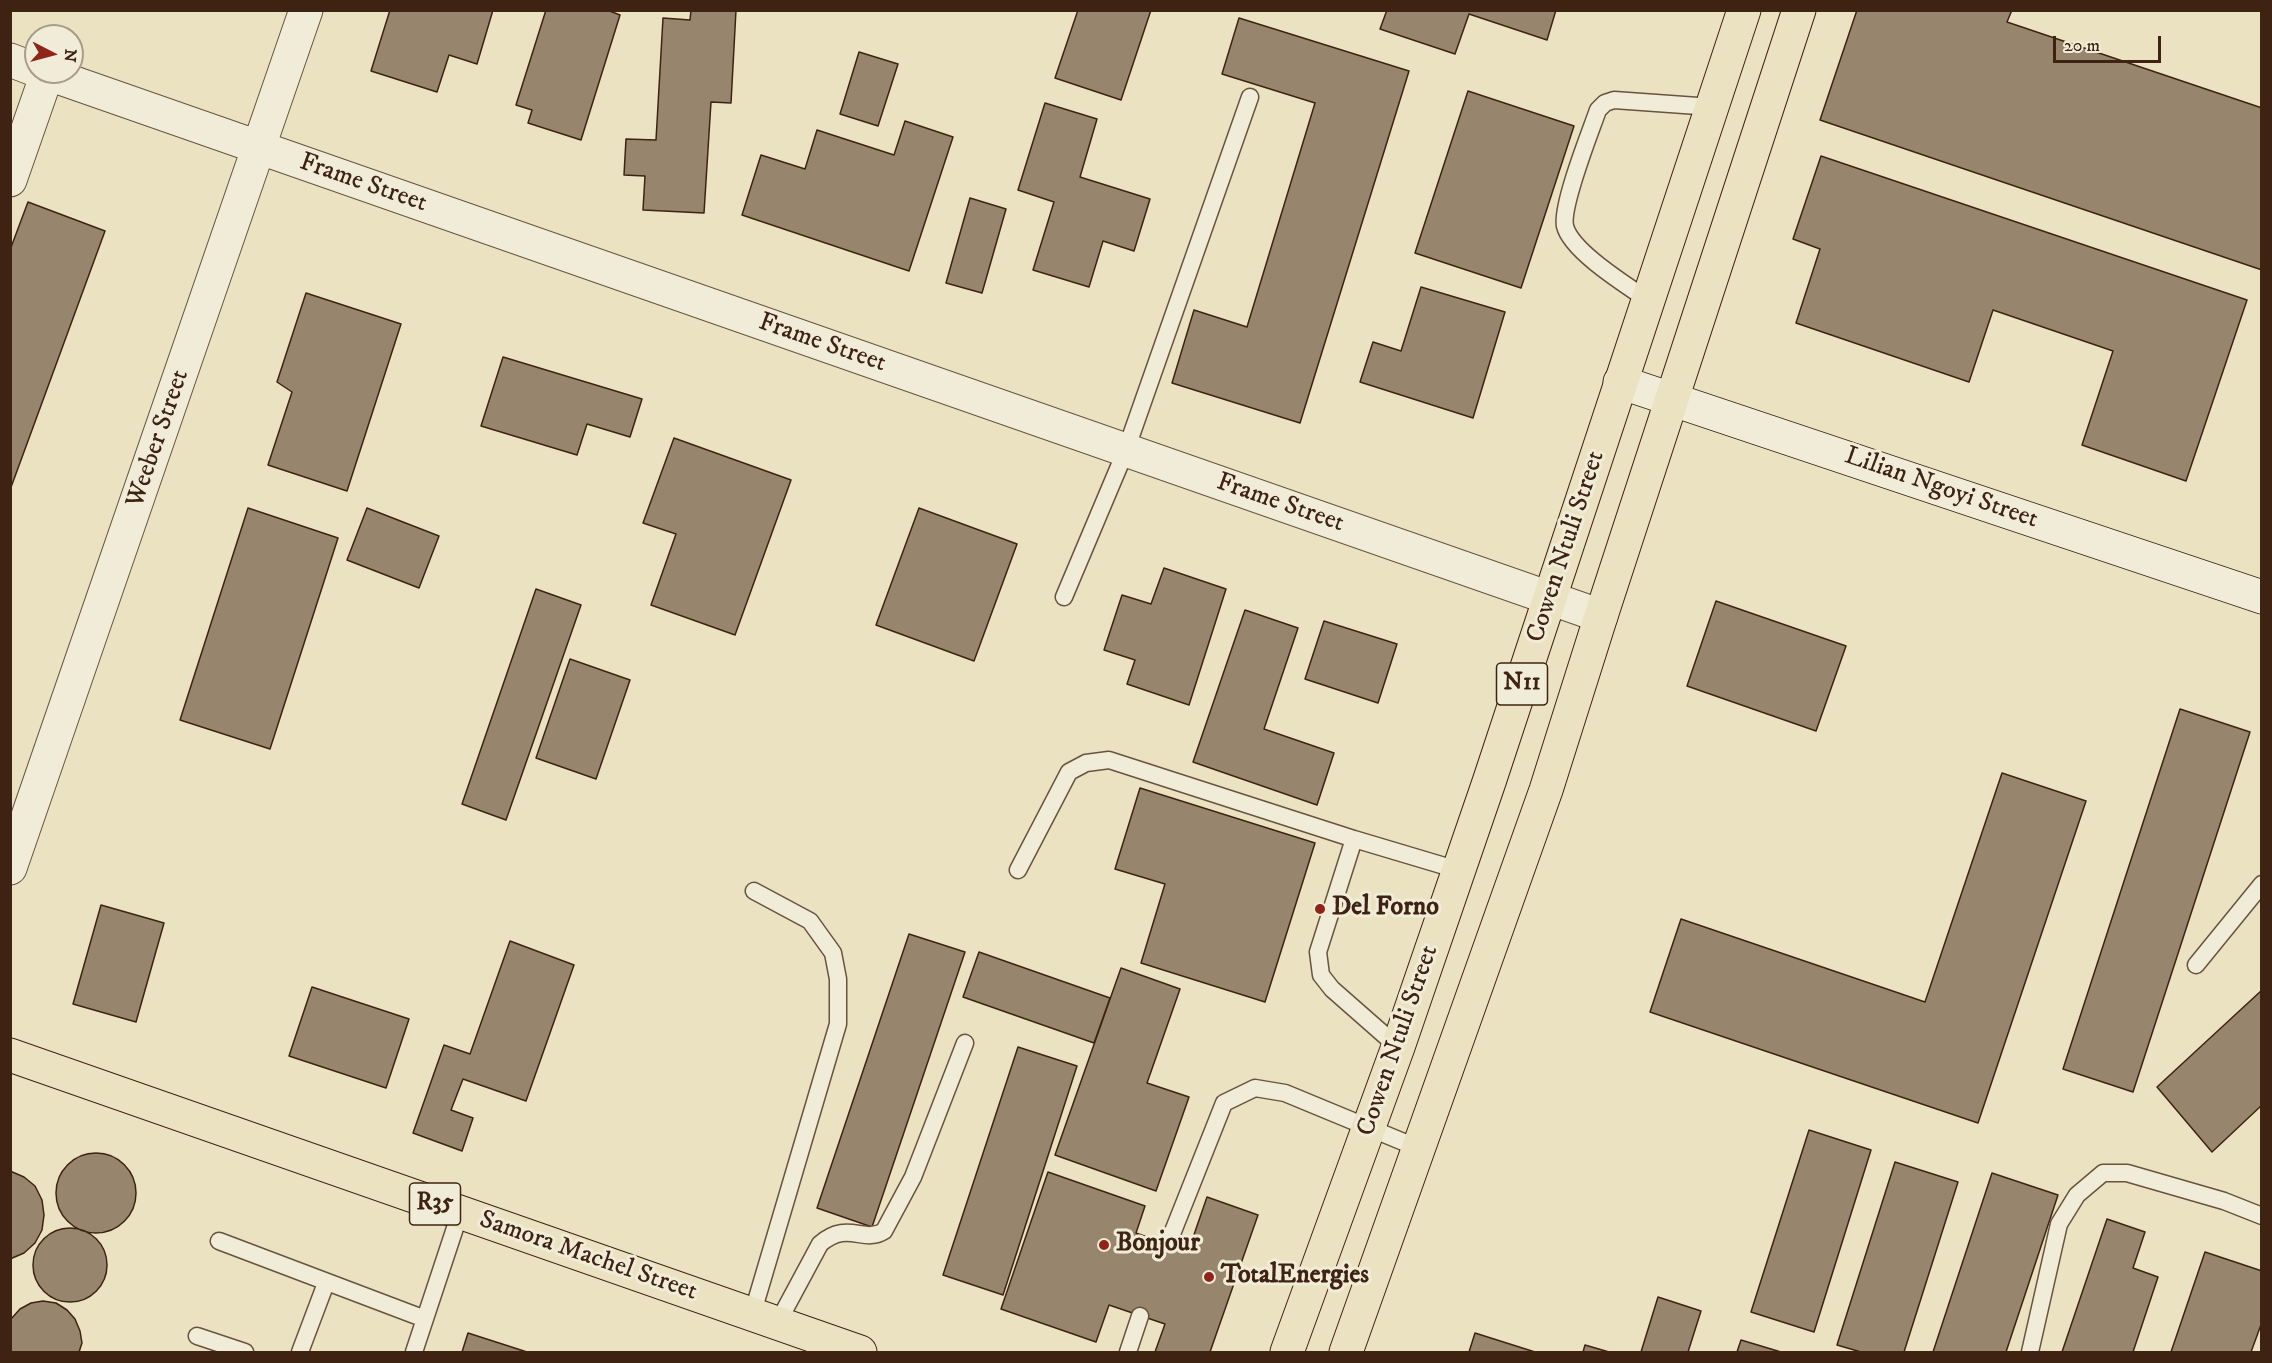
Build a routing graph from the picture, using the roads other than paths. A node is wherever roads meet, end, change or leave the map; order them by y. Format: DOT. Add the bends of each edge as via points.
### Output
graph roads {
  1 [pos="306,10"];
  2 [pos="1744,10"];
  3 [pos="1798,10"];
  4 [pos="38,84"];
  5 [pos="76,84"];
  6 [pos="1250,97"];
  7 [pos="1712,107"];
  8 [pos="260,148"];
  9 [pos="10,180"];
  10 [pos="1648,300"];
  11 [pos="1620,382"];
  12 [pos="1671,399"];
  13 [pos="1126,450"];
  14 [pos="1064,597"];
  15 [pos="2262,597"];
  16 [pos="1551,599"];
  17 [pos="1600,616"];
  18 [pos="1354,839"];
  19 [pos="10,868"];
  20 [pos="1018,870"];
  21 [pos="1458,870"];
  22 [pos="2262,884"];
  23 [pos="754,891"];
  24 [pos="2196,965"];
  25 [pos="965,1043"];
  26 [pos="1398,1047"];
  27 [pos="10,1055"];
  28 [pos="1368,1128"];
  29 [pos="1418,1148"];
  30 [pos="460,1213"];
  31 [pos="2262,1216"];
  32 [pos="219,1241"];
  33 [pos="1168,1245"];
  34 [pos="326,1283"];
  35 [pos="1140,1316"];
  36 [pos="425,1319"];
  37 [pos="765,1319"];
  38 [pos="197,1336"];
  39 [pos="245,1353"];
  40 [pos="300,1353"];
  41 [pos="414,1353"];
  42 [pos="860,1353"];
  43 [pos="1128,1353"];
  44 [pos="1287,1353"];
  45 [pos="1346,1353"];
  46 [pos="2030,1353"];
  1 -- 8 [label="street, Weeber Street"];
  2 -- 7 [label="main road, Cowen Ntuli Street / N11"];
  3 -- 12 [label="main road, Cowen Ntuli Street / N11"];
  4 -- 9 [label="street"];
  5 -- 8 [label="street, Frame Street"];
  6 -- 13 [label="lane"];
  7 -- 10 [label="main road, Cowen Ntuli Street / N11"];
  7 -- 10 [label="lane" via="1614,100 1605,103 1598,110 1569,196 1565,228 1572,238 1594,262"];
  8 -- 13 [label="street, Frame Street"];
  8 -- 19 [label="street, Weeber Street"];
  10 -- 11 [label="main road, Cowen Ntuli Street / N11"];
  11 -- 12 [label="street, Lilian Ngoyi Street"];
  11 -- 16 [label="main road, Cowen Ntuli Street / N11"];
  12 -- 15 [label="street, Lilian Ngoyi Street"];
  12 -- 17 [label="main road, Cowen Ntuli Street / N11"];
  13 -- 14 [label="lane"];
  13 -- 16 [label="street, Frame Street"];
  16 -- 17 [label="street, Frame Street"];
  16 -- 21 [label="main road, Cowen Ntuli Street / N11"];
  17 -- 29 [label="main road, Cowen Ntuli Street / N11" via="1546,790"];
  18 -- 20 [label="lane" via="1109,760 1086,763 1069,772"];
  18 -- 21 [label="lane"];
  18 -- 26 [label="lane" via="1318,952 1321,975"];
  21 -- 26 [label="main road, Cowen Ntuli Street / N11"];
  22 -- 24 [label="lane"];
  23 -- 37 [label="lane" via="810,921 833,953 838,979 838,1024"];
  25 -- 37 [label="lane" via="913,1177 884,1231 875,1235 840,1232 825,1240"];
  26 -- 28 [label="main road, Cowen Ntuli Street / N11"];
  27 -- 30 [label="main road, Samora Machel Street / R35"];
  28 -- 29 [label="lane"];
  28 -- 33 [label="lane" via="1285,1093 1255,1088 1224,1103"];
  28 -- 44 [label="main road, Cowen Ntuli Street / N11"];
  29 -- 45 [label="main road, Cowen Ntuli Street / N11"];
  30 -- 36 [label="lane"];
  30 -- 37 [label="main road, Samora Machel Street / R35"];
  31 -- 46 [label="lane" via="2127,1173 2103,1173 2077,1195 2060,1224"];
  32 -- 34 [label="lane"];
  34 -- 36 [label="lane"];
  34 -- 40 [label="lane"];
  35 -- 43 [label="lane"];
  36 -- 41 [label="lane"];
  37 -- 42 [label="main road, Samora Machel Street / R35"];
  38 -- 39 [label="lane"];
}
